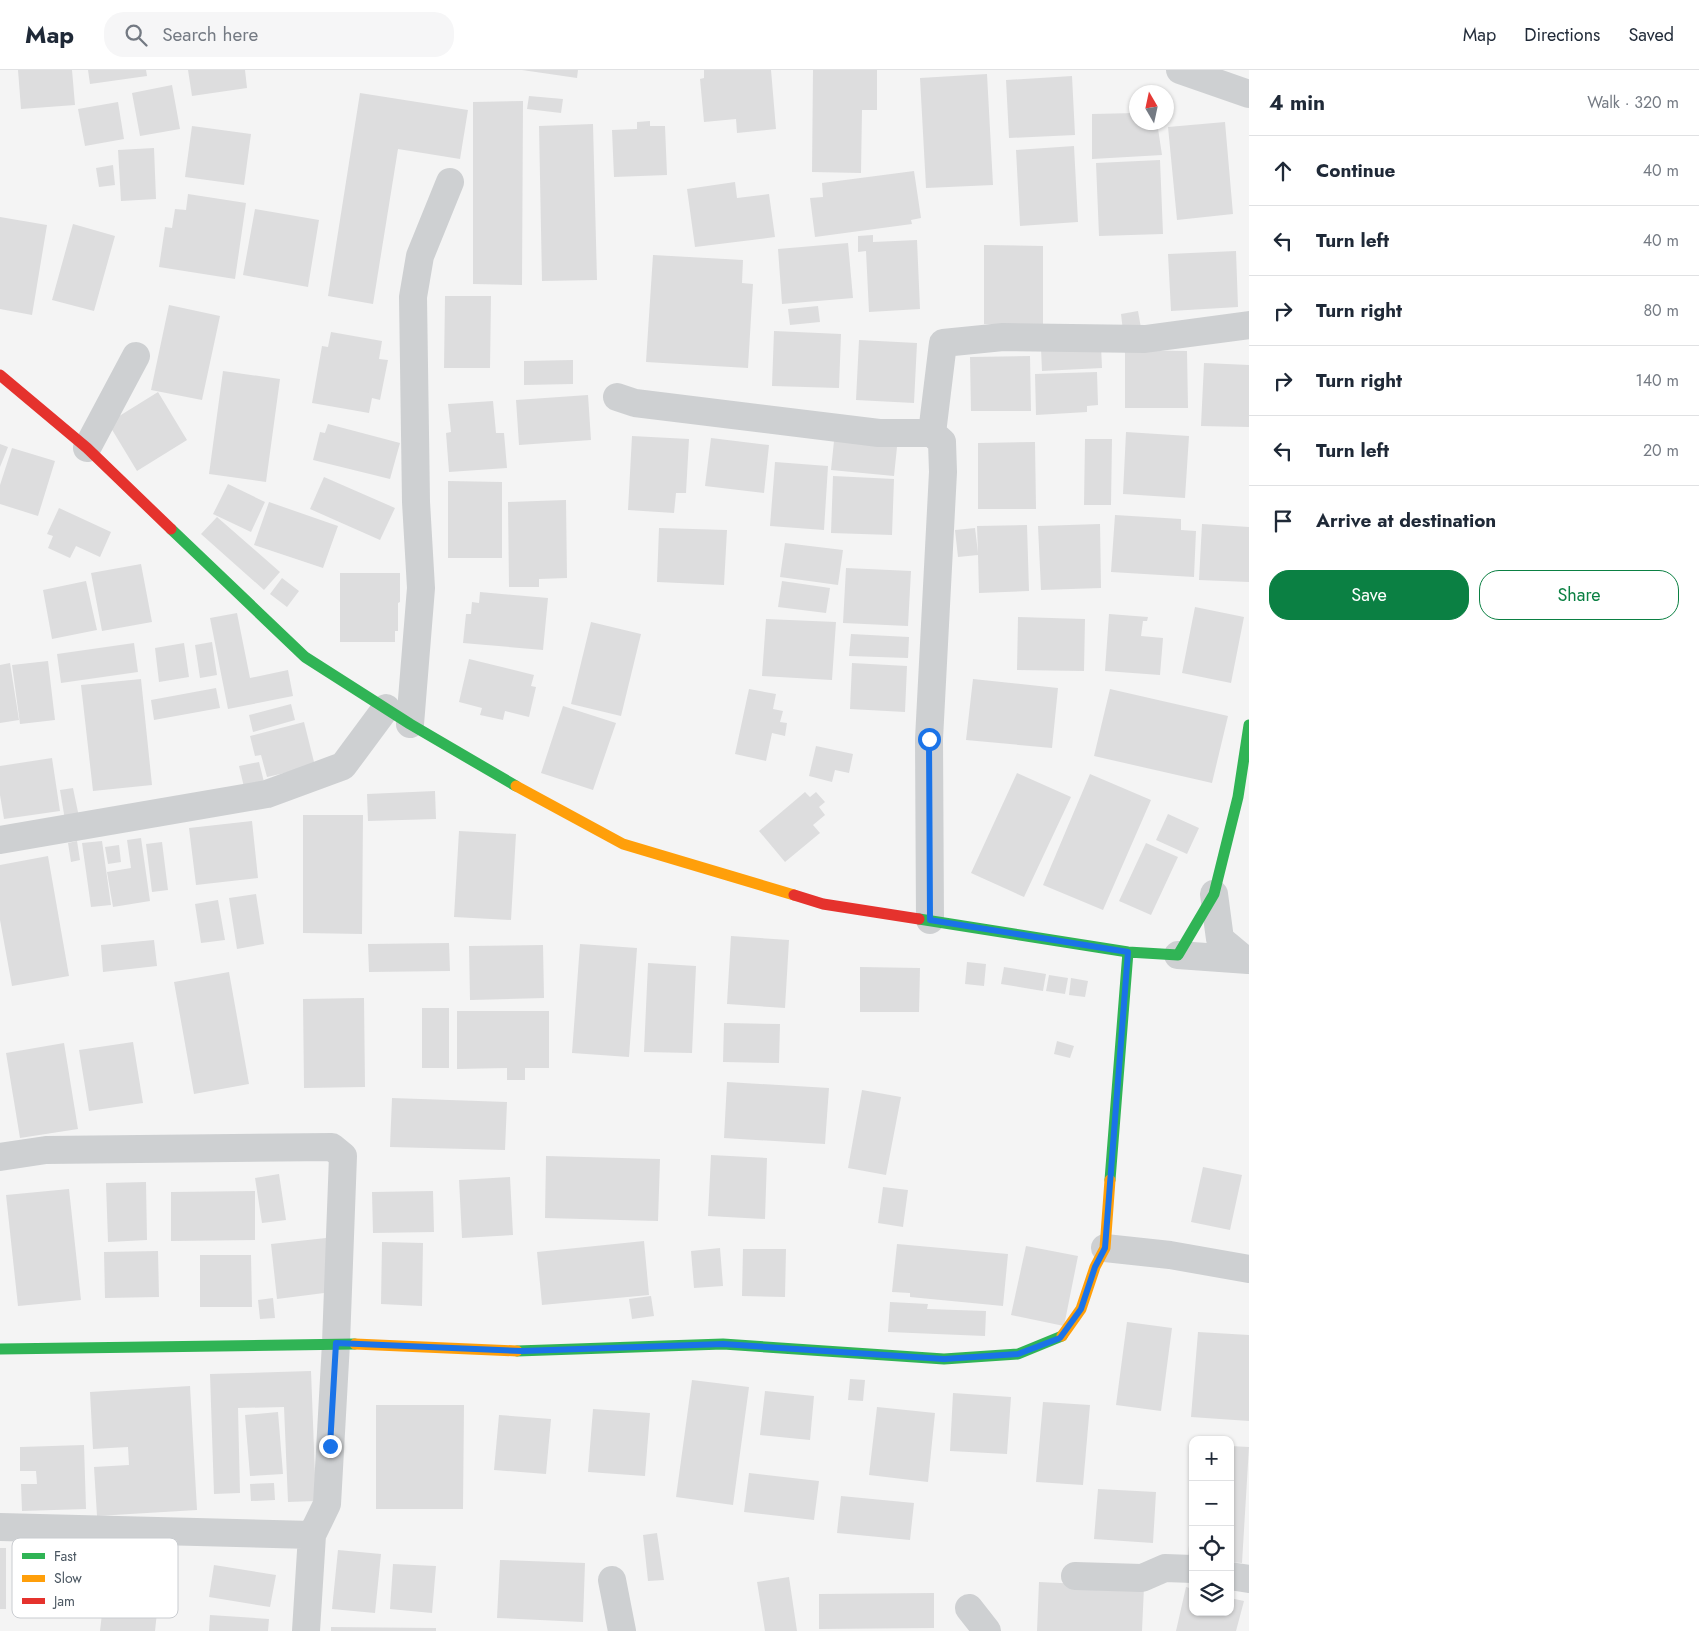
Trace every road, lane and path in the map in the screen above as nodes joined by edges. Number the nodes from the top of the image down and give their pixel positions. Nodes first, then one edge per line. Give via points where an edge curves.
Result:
1 (1180, 70) edge
2 (1249, 94) edge
3 (450, 182) dead end
4 (1249, 325) edge
5 (136, 356) dead end
6 (0, 375) edge
7 (617, 397) dead end
8 (932, 433) junction
9 (87, 448) junction
10 (386, 708) junction
11 (410, 724) junction
12 (1249, 726) edge
13 (0, 840) edge
14 (1214, 894) junction
15 (930, 920) junction
16 (1128, 952) junction
17 (1178, 955) junction
18 (1246, 960) edge
19 (0, 1157) edge
20 (1105, 1248) junction
21 (1249, 1269) edge
22 (336, 1343) junction
23 (0, 1349) edge
24 (0, 1526) edge
25 (312, 1535) junction
26 (1189, 1569) edge
27 (1075, 1576) dead end
28 (1234, 1577) edge
29 (1249, 1579) edge
30 (612, 1580) dead end
31 (969, 1608) dead end
32 (306, 1631) edge
33 (622, 1631) edge
34 (987, 1631) edge

1 - 2 street
3 - 11 street via 420,256 413,297 416,502 421,588
4 - 8 street via 1146,339 1003,337 943,343
5 - 9 street
6 - 9 street
7 - 8 street via 635,403 879,433
8 - 15 street via 942,442 943,472 929,739
9 - 10 street via 305,657
10 - 11 street
10 - 13 street via 344,766 267,794
11 - 15 street via 518,788 623,844 823,904
12 - 14 street via 1238,797
14 - 17 street
14 - 18 street via 1220,939
15 - 16 street
16 - 17 street
16 - 20 street
17 - 18 street
19 - 22 street via 46,1150 332,1147 342,1156 343,1173
20 - 21 street
20 - 22 street via 1081,1309 1060,1338 1018,1354 944,1359 723,1344 522,1351
22 - 23 street
22 - 25 street via 327,1504
24 - 25 street
25 - 32 street
26 - 27 street via 1164,1568 1142,1578
28 - 29 street
30 - 33 street
31 - 34 street

